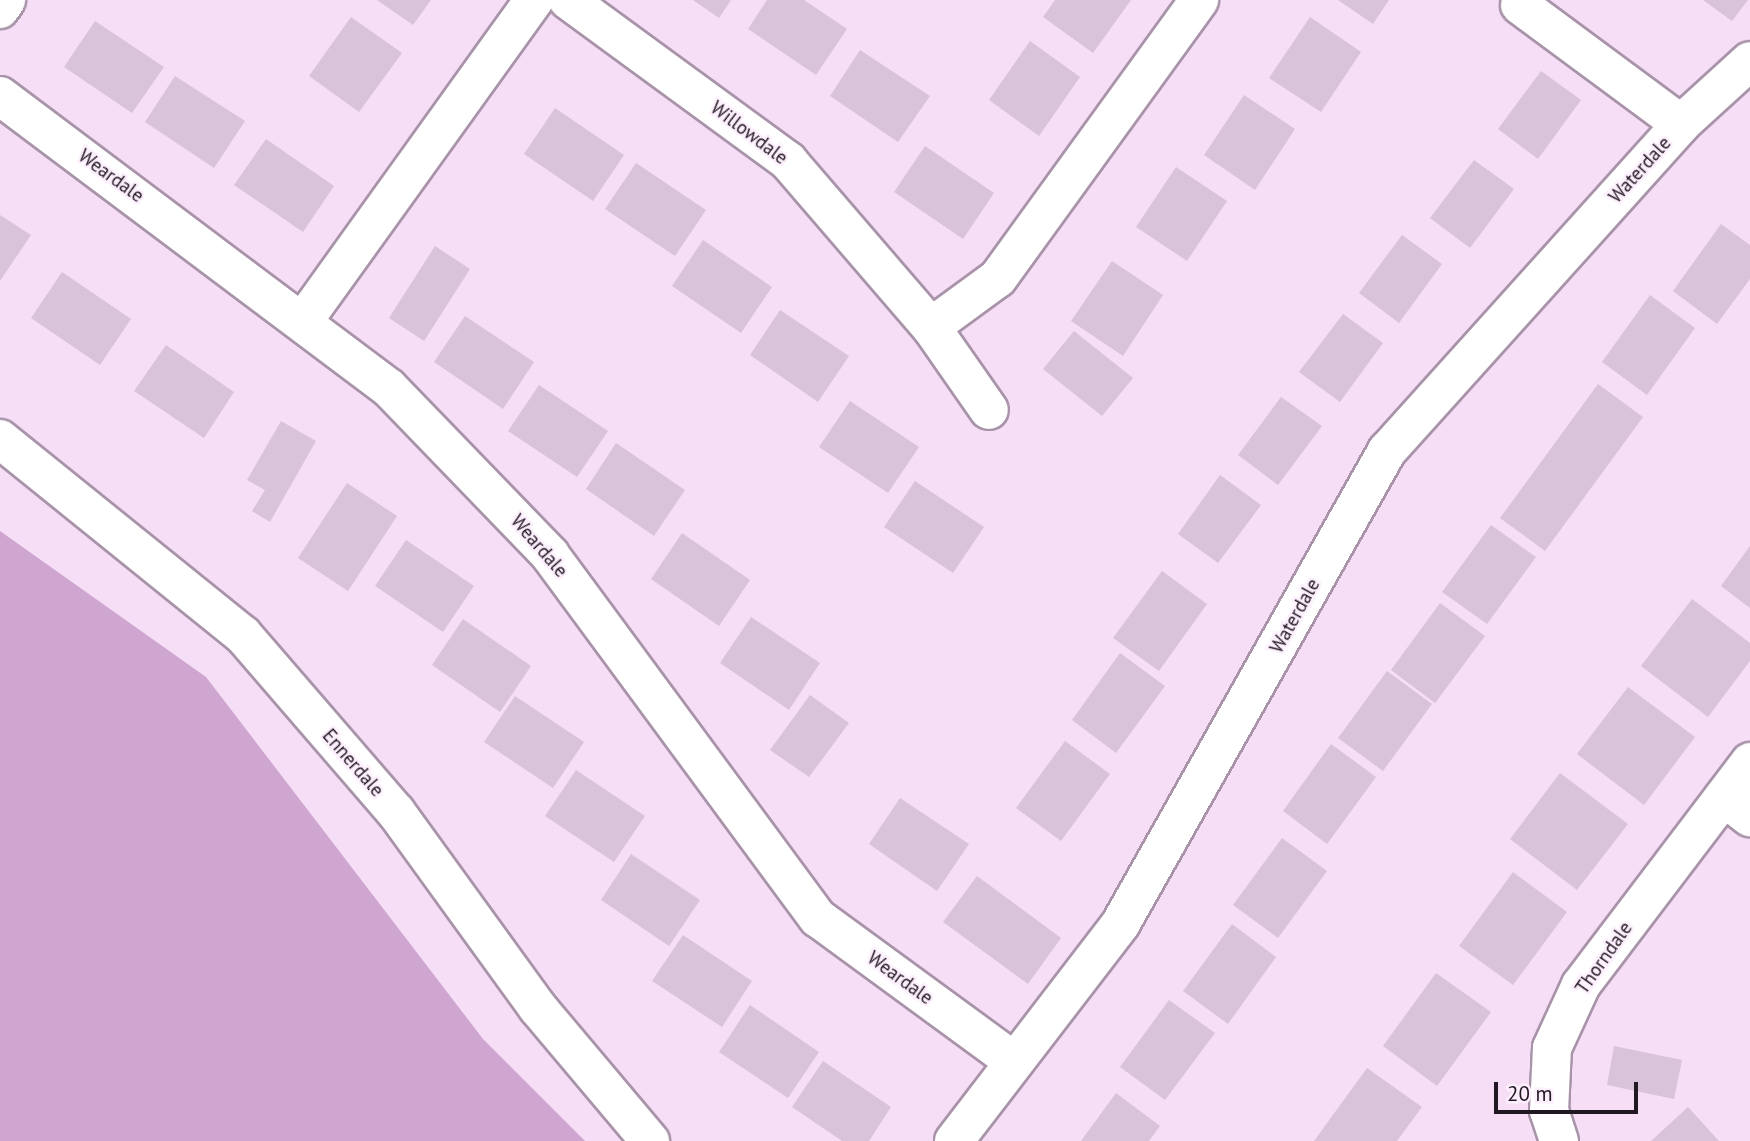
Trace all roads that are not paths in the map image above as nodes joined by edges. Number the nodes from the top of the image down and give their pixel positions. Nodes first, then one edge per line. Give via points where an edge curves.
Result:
1 (6, 0) edge
2 (534, 0) edge
3 (568, 0) edge
4 (1199, 0) edge
5 (1520, 5) dead end
6 (0, 9) edge
7 (1750, 61) edge
8 (0, 96) edge
9 (1681, 124) junction
10 (304, 320) junction
11 (931, 327) junction
12 (989, 410) dead end
13 (0, 439) edge
14 (1750, 762) edge
15 (1737, 807) edge
16 (1010, 1059) junction
17 (649, 1141) edge
18 (954, 1141) edge
19 (1559, 1141) edge

1 - 6 street
2 - 10 street
3 - 11 street, Willowdale via 788,161
4 - 11 street via 998,278
5 - 9 street, Waterdale
7 - 9 street, Waterdale
8 - 10 street, Weardale
9 - 16 street, Waterdale via 1387,452 1121,923
10 - 16 street, Weardale via 389,388 550,555 817,918
11 - 12 street, Willowdale
13 - 17 street, Ennerdale via 243,635 396,812 538,1008
14 - 15 street, Thorndale
15 - 19 street, Thorndale via 1575,998 1552,1048 1549,1111
16 - 18 street, Waterdale

